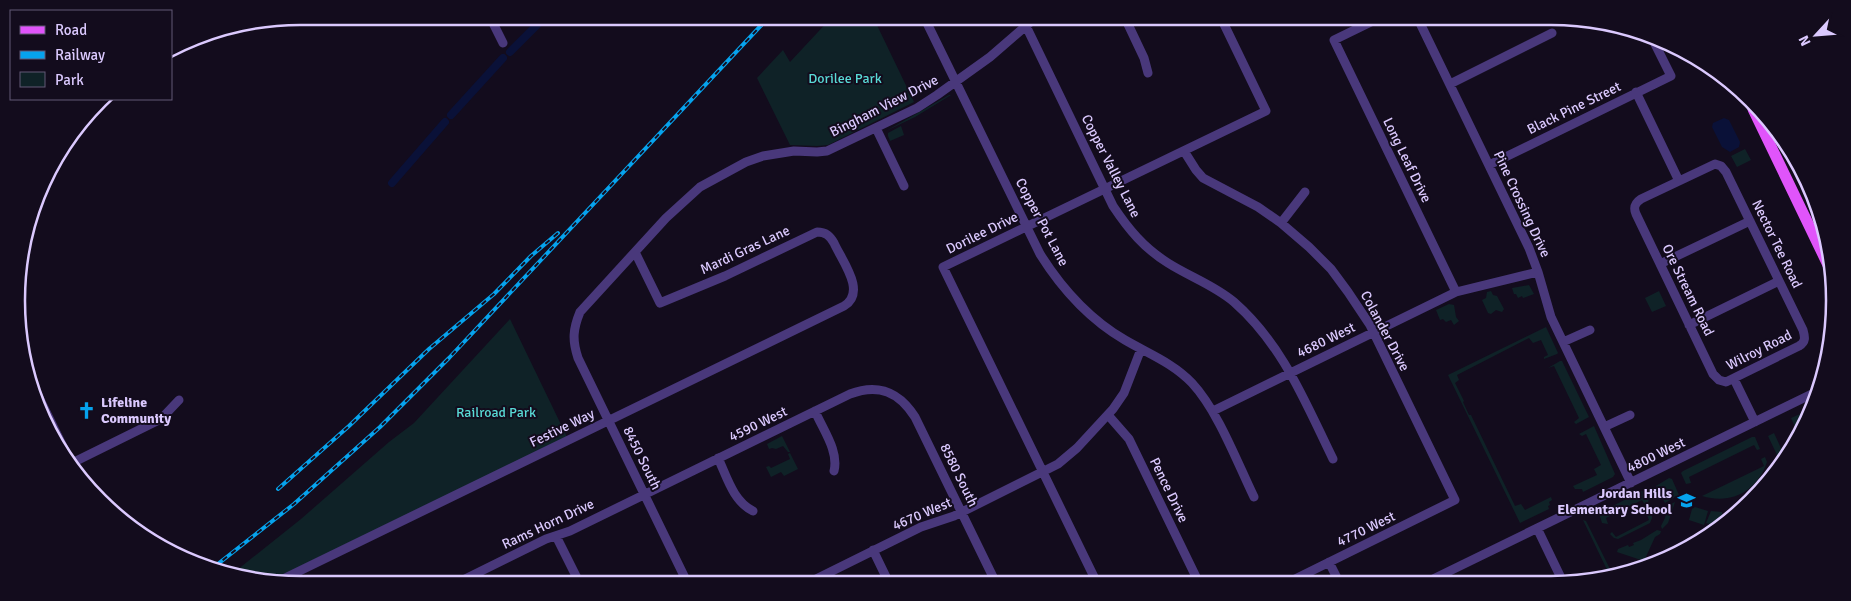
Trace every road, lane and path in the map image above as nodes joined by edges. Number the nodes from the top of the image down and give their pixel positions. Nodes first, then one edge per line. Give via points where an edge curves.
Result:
1 (494, 25) edge
2 (928, 25) edge
3 (1128, 25) edge
4 (1224, 25) edge
5 (1365, 25) edge
6 (1421, 25) edge
7 (1026, 26) joint
8 (1552, 34) dead end
9 (503, 43) dead end
10 (1656, 46) edge
11 (1148, 73) dead end
12 (956, 83) junction
13 (1450, 84) junction
14 (1636, 92) junction
15 (1758, 119) edge
16 (876, 128) junction
17 (1184, 151) junction
18 (1489, 165) junction
19 (1679, 181) junction
20 (904, 186) dead end
21 (1105, 189) junction
22 (1305, 192) dead end
23 (1750, 221) junction
24 (1281, 223) junction
25 (1026, 227) junction
26 (635, 252) junction
27 (1822, 252) edge
28 (1660, 264) junction
29 (1538, 272) junction
30 (1779, 281) junction
31 (1456, 292) junction
32 (852, 300) joint
33 (1689, 325) junction
34 (1590, 330) dead end
35 (1373, 332) junction
36 (1804, 340) joint
37 (1563, 342) junction
38 (574, 347) joint
39 (1141, 349) junction
40 (1290, 372) junction
41 (1734, 379) junction
42 (1724, 382) joint
43 (886, 391) joint
44 (1809, 396) edge
45 (179, 400) dead end
46 (814, 411) junction
47 (1213, 411) junction
48 (1108, 415) junction
49 (1630, 415) dead end
50 (609, 421) junction
51 (1755, 422) junction
52 (1604, 427) junction
53 (718, 458) junction
54 (1333, 459) dead end
55 (76, 461) edge
56 (834, 471) dead end
57 (1043, 472) junction
58 (1631, 483) junction
59 (644, 494) junction
60 (1254, 497) dead end
61 (1455, 500) joint
62 (753, 511) dead end
63 (961, 512) junction
64 (1537, 528) junction
65 (556, 536) junction
66 (873, 550) junction
67 (1329, 562) junction
68 (290, 575) edge
69 (1560, 575) edge
70 (471, 576) edge
71 (576, 576) edge
72 (684, 576) edge
73 (820, 576) edge
74 (886, 576) edge
75 (993, 576) edge
76 (1094, 576) edge
77 (1196, 576) edge
78 (1301, 576) edge
79 (1336, 576) edge
80 (1440, 576) edge

1 - 9 street
2 - 12 street, Copper Pot Lane
3 - 11 street
4 - 17 street, Dorilee Drive via 1266,111
5 - 31 street, Long Leaf Drive via 1334,40
6 - 13 street, Pine Crossing Drive
7 - 12 street, Bingham View Drive
7 - 21 street, Copper Valley Lane
8 - 13 street
10 - 14 street, Black Pine Street via 1671,76
12 - 16 street, Bingham View Drive
12 - 25 street, Copper Pot Lane
13 - 18 street, Pine Crossing Drive
14 - 18 street, Black Pine Street
14 - 19 street
15 - 27 main road
16 - 20 street
16 - 26 street, Bingham View Drive via 827,151 778,153 720,174 684,201
17 - 21 street, Dorilee Drive
17 - 24 street, Colander Drive via 1203,178
18 - 29 street, Pine Crossing Drive
19 - 23 street, Nector Tee Road via 1718,164 1725,169
19 - 28 street, Ore Stream Road via 1635,205 1636,214
21 - 25 street, Dorilee Drive
21 - 40 street, Copper Valley Lane via 1129,230 1148,249 1232,301 1271,341
22 - 24 street
23 - 28 street
23 - 30 street, Nector Tee Road
24 - 35 street, Colander Drive via 1331,269
25 - 39 street, Copper Pot Lane via 1048,267 1072,299 1100,323
25 - 57 street, Dorilee Drive via 944,267
26 - 32 street, Mardi Gras Lane via 660,303 823,232 831,238 853,283
26 - 38 street, Bingham View Drive via 580,312 574,325
28 - 33 street, Ore Stream Road
29 - 31 street, 4680 West
29 - 37 street, Pine Crossing Drive via 1548,310
30 - 33 street
30 - 36 street, Nector Tee Road
31 - 35 street, 4680 West
32 - 50 street, Festive Way
33 - 42 street, Ore Stream Road via 1713,374
34 - 37 street
35 - 40 street, 4680 West
35 - 61 street, Colander Drive
36 - 41 street, Wilroy Road via 1799,346
37 - 52 street, Pine Crossing Drive
38 - 50 street, 8450 South
39 - 47 street, Copper Pot Lane via 1183,374
39 - 48 street, 4670 West via 1124,393
40 - 47 street, 4680 West
40 - 54 street, Copper Valley Lane
41 - 42 street, Wilroy Road
41 - 51 street
43 - 46 street, 4590 West via 860,390
43 - 63 street, 8580 South via 901,400 915,417
44 - 51 street, 4800 West
45 - 55 street via 161,419
46 - 53 street, 4590 West
46 - 56 street via 835,454
47 - 60 street, Copper Pot Lane
48 - 57 street, 4670 West via 1071,454
48 - 77 street, Pence Drive via 1131,444
49 - 52 street
50 - 59 street, 8450 South
50 - 68 street, Festive Way
51 - 58 street, 4800 West
52 - 58 street, Pine Crossing Drive
53 - 59 street, 4590 West
53 - 62 street via 738,500
57 - 63 street, 4670 West
57 - 76 street, Dorilee Drive
58 - 64 street, 4800 West
59 - 65 street, Rams Horn Drive
59 - 72 street, 8450 South
61 - 67 street, 4770 West
63 - 66 street, 4670 West
63 - 75 street, 8580 South
64 - 69 street
64 - 80 street, 4800 West
65 - 70 street, Rams Horn Drive
65 - 71 street
66 - 73 street, 4670 West
66 - 74 street
67 - 78 street, 4770 West
67 - 79 street

